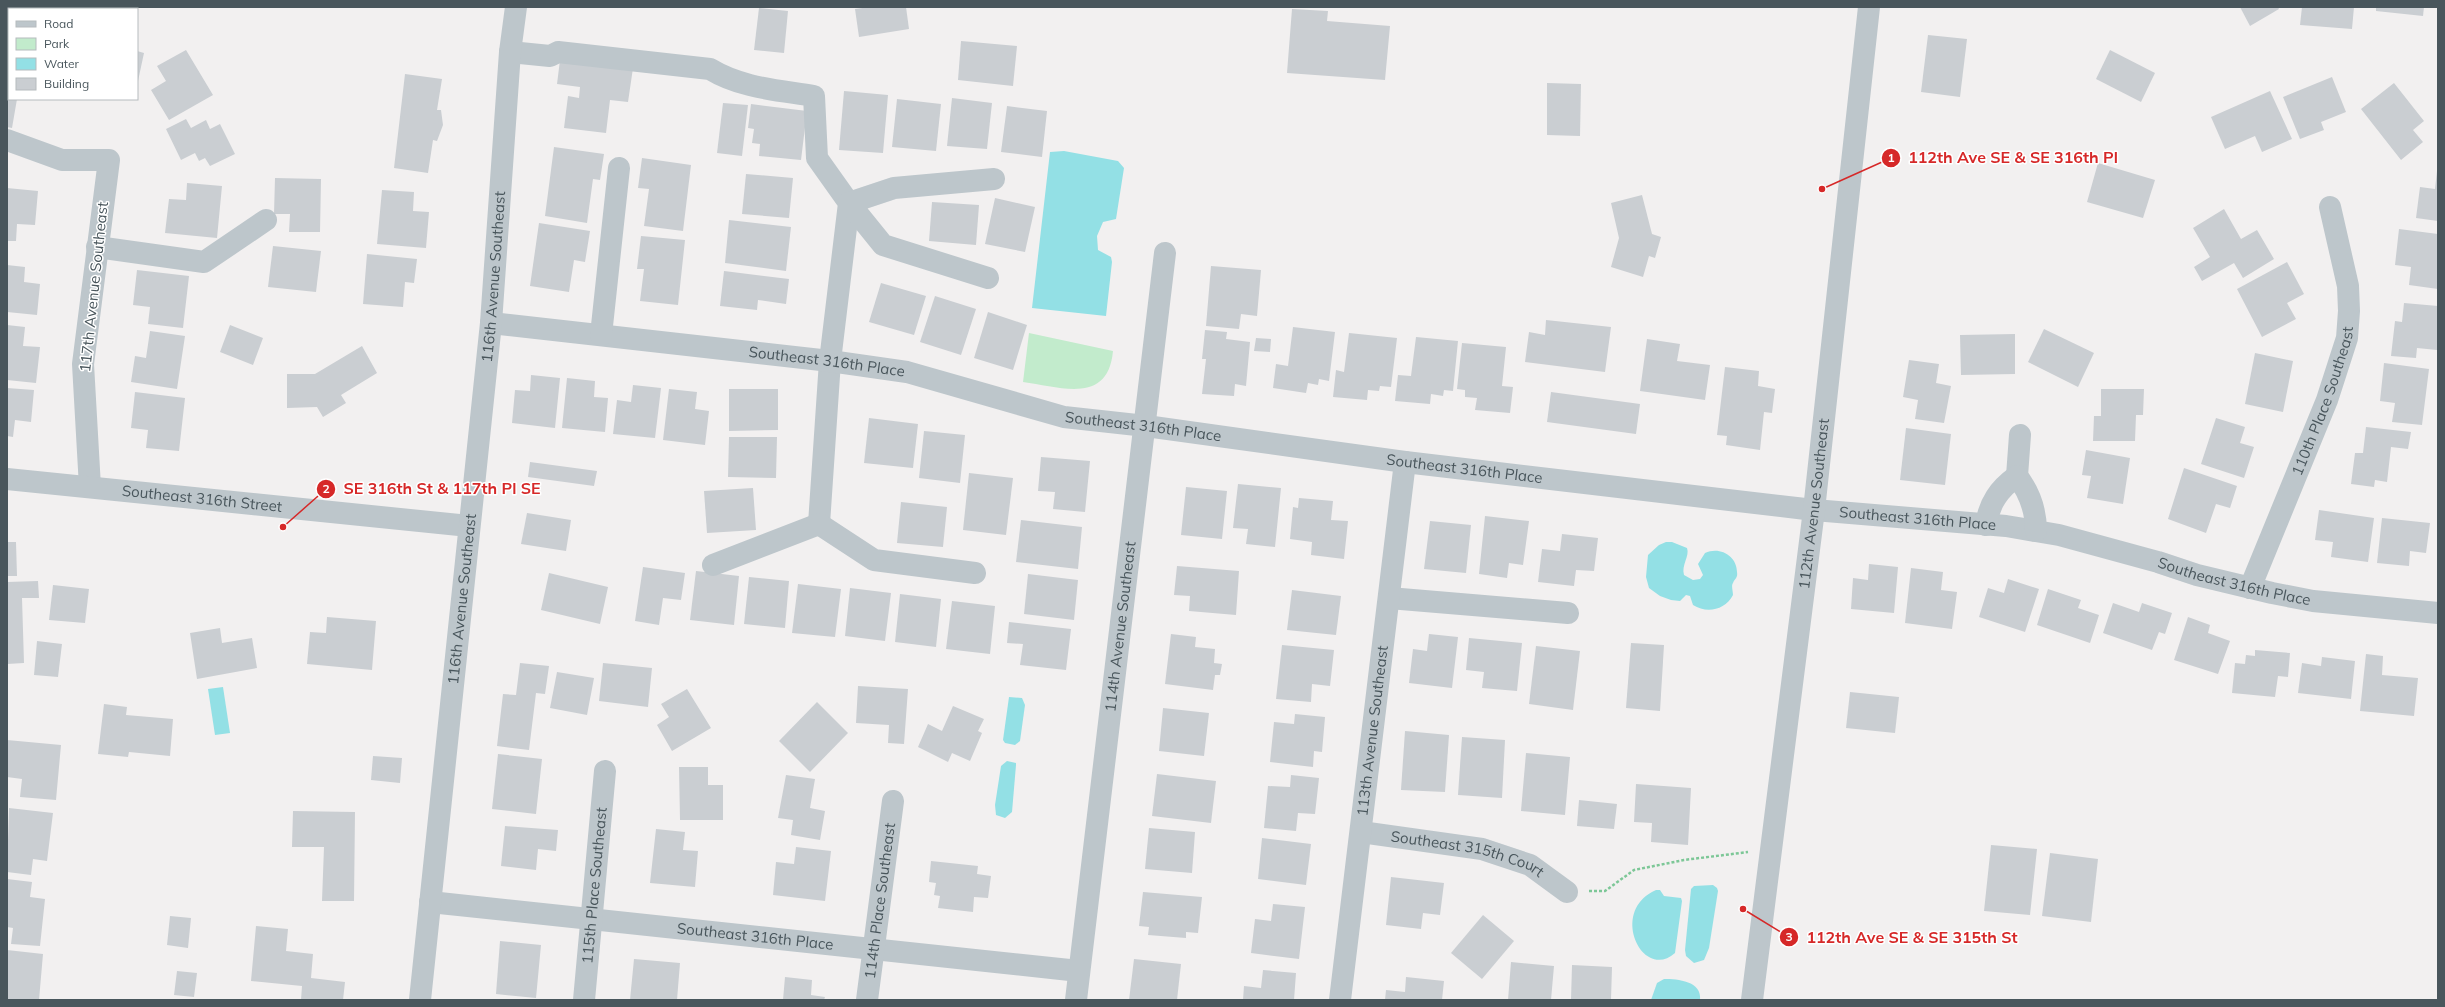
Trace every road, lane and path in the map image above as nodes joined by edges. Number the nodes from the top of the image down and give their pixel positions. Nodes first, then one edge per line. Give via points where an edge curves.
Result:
1 (516, 7) edge
2 (1870, 7) edge
3 (510, 52) junction
4 (7, 140) edge
5 (619, 168) dead end
6 (994, 179) dead end
7 (849, 203) junction
8 (2330, 207) dead end
9 (266, 220) dead end
10 (97, 247) junction
11 (1165, 253) dead end
12 (988, 278) dead end
13 (491, 323) junction
14 (601, 335) junction
15 (830, 361) junction
16 (1146, 426) junction
17 (2020, 434) dead end
18 (1405, 462) junction
19 (2017, 476) junction
20 (7, 479) edge
21 (90, 487) junction
22 (1814, 510) junction
23 (819, 524) junction
24 (1986, 525) junction
25 (469, 526) junction
26 (2036, 531) junction
27 (714, 565) dead end
28 (975, 573) dead end
29 (2250, 588) junction
30 (1389, 598) junction
31 (1568, 613) dead end
32 (2438, 613) edge
33 (604, 771) dead end
34 (894, 801) dead end
35 (1361, 832) junction
36 (1771, 849) junction
37 (1567, 892) joint
38 (430, 902) junction
39 (590, 919) junction
40 (873, 949) junction
41 (1079, 971) junction
42 (420, 1000) edge
43 (584, 1000) edge
44 (867, 1000) edge
45 (1076, 1000) edge
46 (1340, 1000) edge
47 (1752, 1000) edge

1 - 3 street, 116th Avenue Southeast
2 - 22 street, 112th Avenue Southeast
3 - 7 street via 550,56 558,52 710,69 723,77 744,84 814,96 817,158
3 - 13 street, 116th Avenue Southeast
4 - 10 street, 117th Avenue Southeast via 62,160 109,160
5 - 14 street
6 - 7 street via 894,188
7 - 12 street via 883,245
7 - 15 street
8 - 29 street, 110th Place Southeast via 2348,286 2350,310 2347,338 2327,400
9 - 10 street via 204,262
10 - 21 street, 117th Avenue Southeast via 83,364
11 - 16 street, 114th Avenue Southeast
13 - 14 street, Southeast 316th Place
13 - 25 street, 116th Avenue Southeast
14 - 15 street, Southeast 316th Place
15 - 16 street, Southeast 316th Place via 907,372 1064,417
15 - 23 street
16 - 18 street, Southeast 316th Place
16 - 41 street, 114th Avenue Southeast
17 - 19 street
18 - 22 street, Southeast 316th Place
18 - 30 street, 113th Avenue Southeast
19 - 24 street via 1997,493
19 - 26 street via 2032,502
20 - 21 street, Southeast 316th Street
21 - 25 street, Southeast 316th Street
22 - 24 street, Southeast 316th Place
22 - 36 street, 112th Avenue Southeast
23 - 27 street
23 - 28 street via 874,560
24 - 26 street, Southeast 316th Place
25 - 38 street, 116th Avenue Southeast
26 - 29 street, Southeast 316th Place
29 - 32 street, Southeast 316th Place via 2313,601
30 - 31 street
30 - 35 street, 113th Avenue Southeast
33 - 39 street, 115th Place Southeast
34 - 40 street, 114th Place Southeast
35 - 37 street, Southeast 315th Court via 1482,849 1530,865
35 - 46 street, 113th Avenue Southeast
36 - 37 path via 1684,860 1634,870 1605,890
36 - 47 street, 112th Avenue Southeast
38 - 39 street, Southeast 316th Place
38 - 42 street, 116th Avenue Southeast
39 - 40 street, Southeast 316th Place
39 - 43 street, 115th Place Southeast
40 - 41 street, Southeast 316th Place
40 - 44 street, 114th Place Southeast
41 - 45 street, 114th Avenue Southeast

